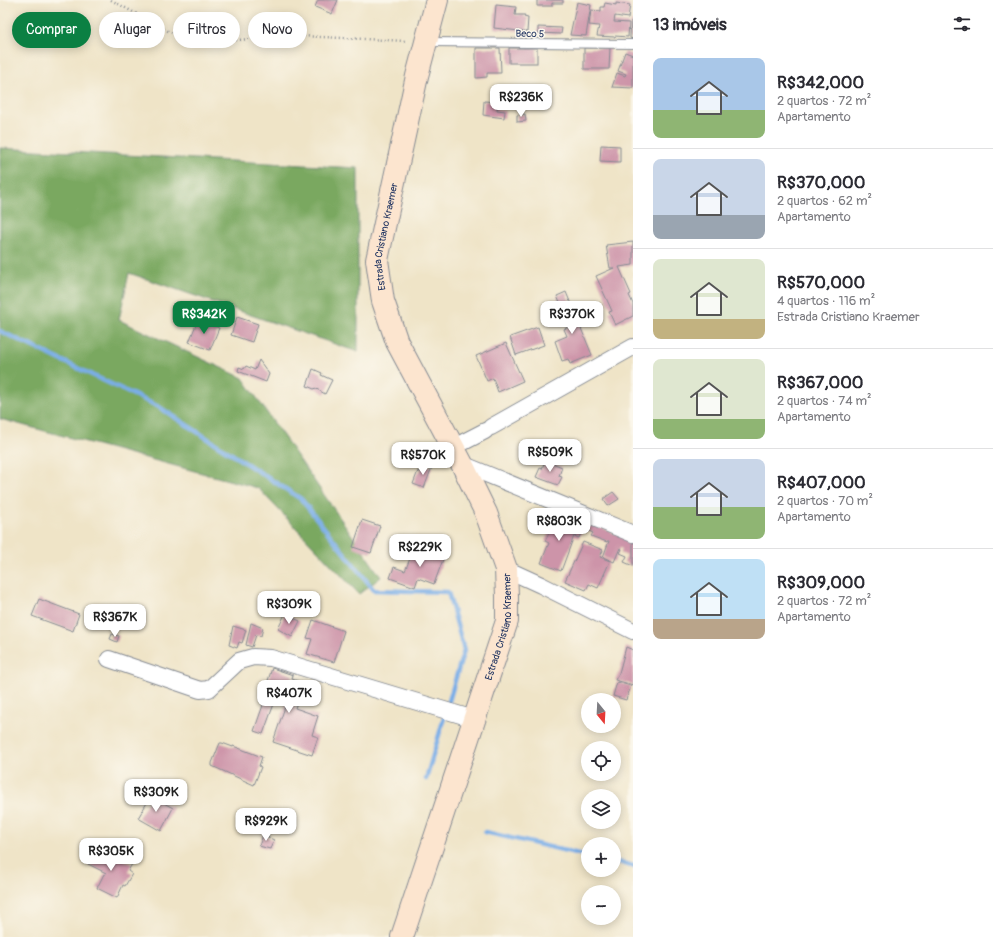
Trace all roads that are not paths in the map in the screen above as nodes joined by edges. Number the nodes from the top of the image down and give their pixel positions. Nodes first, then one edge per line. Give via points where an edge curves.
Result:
1 (437, 0) edge
2 (426, 42) junction
3 (633, 44) edge
4 (633, 347) edge
5 (458, 456) junction
6 (633, 534) edge
7 (506, 569) junction
8 (633, 631) edge
9 (109, 659) dead end
10 (474, 718) junction
11 (402, 937) edge

1 - 2 main road, Estrada Cristiano Kraemer
2 - 3 lane, Beco 5
2 - 5 main road, Estrada Cristiano Kraemer via 376,260 383,301 397,342
4 - 5 street via 488,429
5 - 6 street
5 - 7 main road, Estrada Cristiano Kraemer via 486,513
7 - 8 street
7 - 10 main road, Estrada Cristiano Kraemer via 507,621
9 - 10 street via 200,690 209,689 239,661 252,656 271,658
10 - 11 main road, Estrada Cristiano Kraemer

